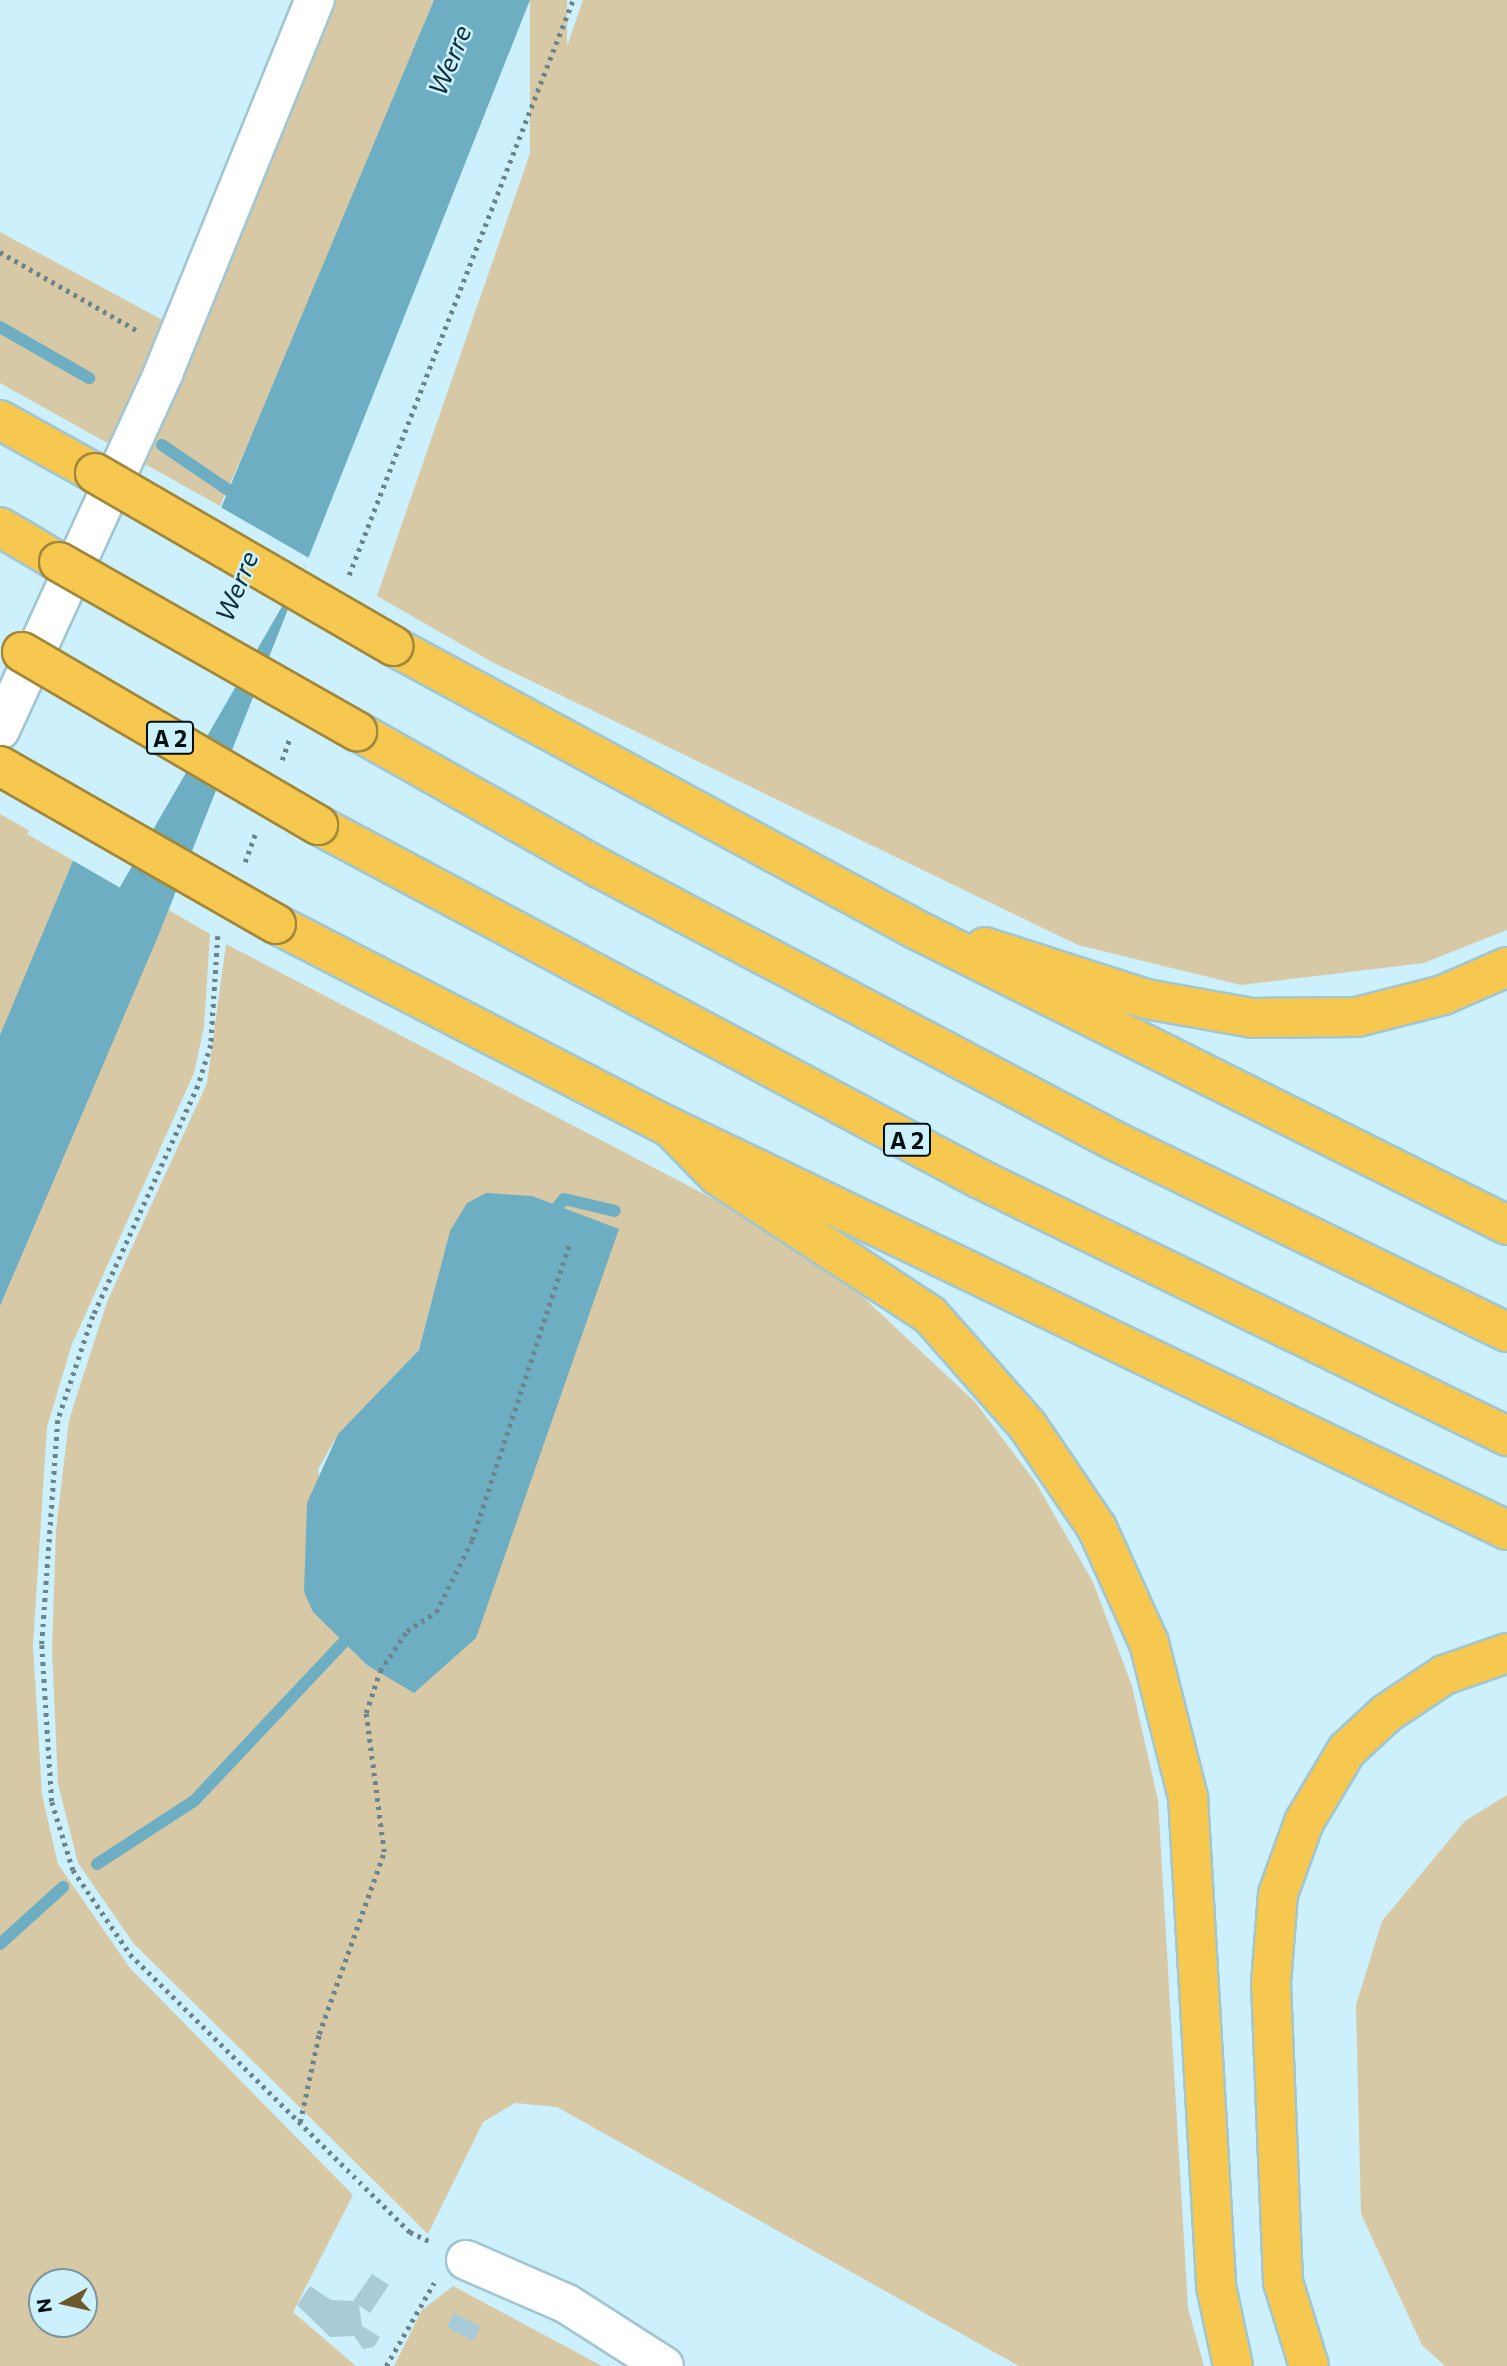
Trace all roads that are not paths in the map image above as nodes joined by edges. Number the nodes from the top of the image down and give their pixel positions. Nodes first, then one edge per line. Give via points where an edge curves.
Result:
1 (315, 0) edge
2 (0, 420) edge
3 (0, 527) edge
4 (11, 645) edge
5 (0, 730) edge
6 (0, 766) edge
7 (915, 929) junction
8 (1507, 967) edge
9 (670, 1127) junction
10 (1507, 1225) edge
11 (1507, 1332) edge
12 (1507, 1436) edge
13 (1507, 1530) edge
14 (1507, 1653) edge
15 (466, 2260) road end
16 (664, 2366) edge
17 (1233, 2366) edge
18 (1309, 2366) edge

1 - 5 street via 172,350
2 - 7 highway, bridge via 393,646
3 - 11 highway, bridge via 601,869 1113,1140
4 - 12 highway, A 2, bridge via 318,825 978,1178
6 - 9 highway, bridge via 276,924
7 - 8 highway via 1043,962 1146,999 1253,1018 1357,1017 1443,995
7 - 10 highway
9 - 13 highway
9 - 17 highway via 717,1175 930,1315 1027,1425 1103,1539 1149,1643 1188,1797 1216,2286
14 - 18 highway via 1444,1675 1387,1713 1348,1750 1304,1822 1278,1894 1271,1983 1283,2283
15 - 16 street via 567,2304

